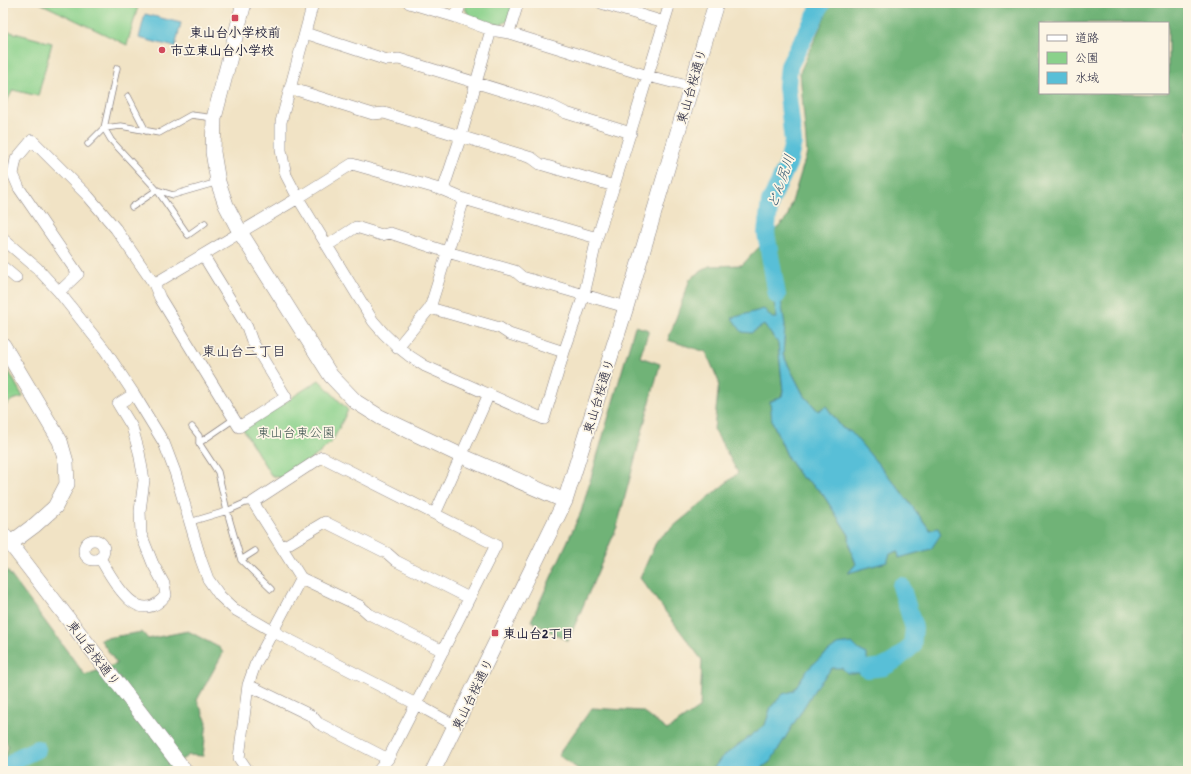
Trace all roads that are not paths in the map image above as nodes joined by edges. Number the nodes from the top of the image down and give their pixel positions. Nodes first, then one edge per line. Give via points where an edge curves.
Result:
1 (244, 3) edge
2 (313, 3) edge
3 (409, 3) edge
4 (461, 3) edge
5 (518, 3) edge
6 (601, 3) edge
7 (670, 3) edge
8 (716, 3) edge
9 (456, 17) junction
10 (664, 22) junction
11 (491, 30) junction
12 (305, 33) junction
13 (509, 33) junction
14 (117, 68) dead end
15 (648, 76) junction
16 (476, 83) junction
17 (691, 87) junction
18 (290, 88) junction
19 (128, 96) dead end
20 (214, 118) junction
21 (104, 128) junction
22 (146, 131) junction
23 (630, 133) junction
24 (460, 136) junction
25 (88, 144) dead end
26 (218, 182) junction
27 (614, 186) junction
28 (158, 190) junction
29 (443, 190) junction
30 (298, 198) junction
31 (464, 199) junction
32 (132, 207) dead end
33 (204, 223) dead end
34 (240, 232) junction
35 (597, 238) junction
36 (3, 240) edge
37 (328, 245) junction
38 (447, 252) junction
39 (203, 255) junction
40 (3, 267) edge
41 (16, 278) dead end
42 (154, 284) junction
43 (59, 292) junction
44 (584, 295) junction
45 (626, 307) junction
46 (430, 308) junction
47 (3, 345) edge
48 (397, 348) junction
49 (564, 352) junction
50 (134, 394) junction
51 (489, 394) junction
52 (234, 419) junction
53 (192, 427) dead end
54 (199, 443) junction
55 (462, 456) junction
56 (565, 501) junction
57 (253, 502) junction
58 (227, 511) junction
59 (435, 514) junction
60 (190, 522) junction
61 (7, 538) edge
62 (283, 547) junction
63 (255, 550) dead end
64 (100, 558) dead end
65 (242, 560) junction
66 (302, 578) junction
67 (270, 589) dead end
68 (469, 598) junction
69 (272, 631) junction
70 (443, 651) junction
71 (248, 685) junction
72 (416, 704) junction
73 (456, 726) junction
74 (388, 759) junction
75 (185, 771) edge
76 (248, 771) edge
77 (378, 771) edge
78 (433, 771) edge

1 - 20 street
2 - 12 street
3 - 9 street
4 - 9 street
5 - 13 street
6 - 10 street
7 - 10 street
8 - 17 street, 東山台桜通り
9 - 11 street
10 - 15 street
11 - 13 street
11 - 16 street
12 - 16 street via 387,60 399,59
12 - 18 street
13 - 15 street
14 - 21 lane
15 - 17 street
15 - 23 street
16 - 23 street
16 - 24 street
17 - 45 street, 東山台桜通り
18 - 24 street via 373,114 384,113
18 - 30 street via 281,122 281,150 286,175
19 - 22 lane
20 - 22 lane via 191,115 159,133
20 - 26 street via 213,152
21 - 22 lane via 122,126
21 - 25 lane
21 - 28 lane via 111,140
23 - 27 street
24 - 27 street
24 - 29 street
26 - 28 lane via 173,195
26 - 34 street
27 - 35 street
28 - 32 lane
28 - 33 lane via 188,235
29 - 30 street via 352,164
29 - 31 street
30 - 34 street
30 - 37 street
31 - 35 street
31 - 38 street
34 - 39 street
34 - 55 street via 331,376 356,402 380,417
35 - 44 street
36 - 43 street via 37,268
37 - 38 street via 356,227 382,235 390,233
37 - 48 street via 373,321
38 - 44 street via 515,271 522,277
38 - 46 street
39 - 42 street
39 - 52 street via 286,397 239,427
40 - 41 street
42 - 43 street via 116,229 88,196 32,140 16,159 13,174 19,188 78,274
42 - 52 street
43 - 50 street via 105,350
44 - 45 street
44 - 49 street
45 - 56 street, 東山台桜通り
46 - 48 street
46 - 49 street via 500,328 508,334
47 - 61 street via 60,441 66,462 66,484 55,507 35,525
48 - 51 street via 425,366
49 - 51 street via 544,419
50 - 60 street via 164,443
50 - 64 street via 118,404 132,427 144,480 140,511 141,534 164,584 166,595 153,607 142,607 128,599
51 - 55 street
52 - 54 lane
53 - 54 lane via 199,436
54 - 58 lane via 218,472
55 - 56 street
55 - 59 street
56 - 73 street, 東山台桜通り
57 - 58 lane
57 - 59 street via 322,457
57 - 62 street
58 - 60 lane
58 - 65 lane
59 - 68 street via 496,545
60 - 69 street via 208,578 220,596 234,609
61 - 75 street, 東山台桜通り
62 - 66 street
62 - 68 street via 325,522
63 - 65 lane
65 - 67 lane
66 - 69 street
66 - 70 street
68 - 70 street
69 - 71 street
69 - 72 street
70 - 72 street
71 - 74 street via 312,716 318,723
71 - 76 street via 239,758
72 - 73 street
72 - 74 street
73 - 78 street, 東山台桜通り
74 - 77 street

